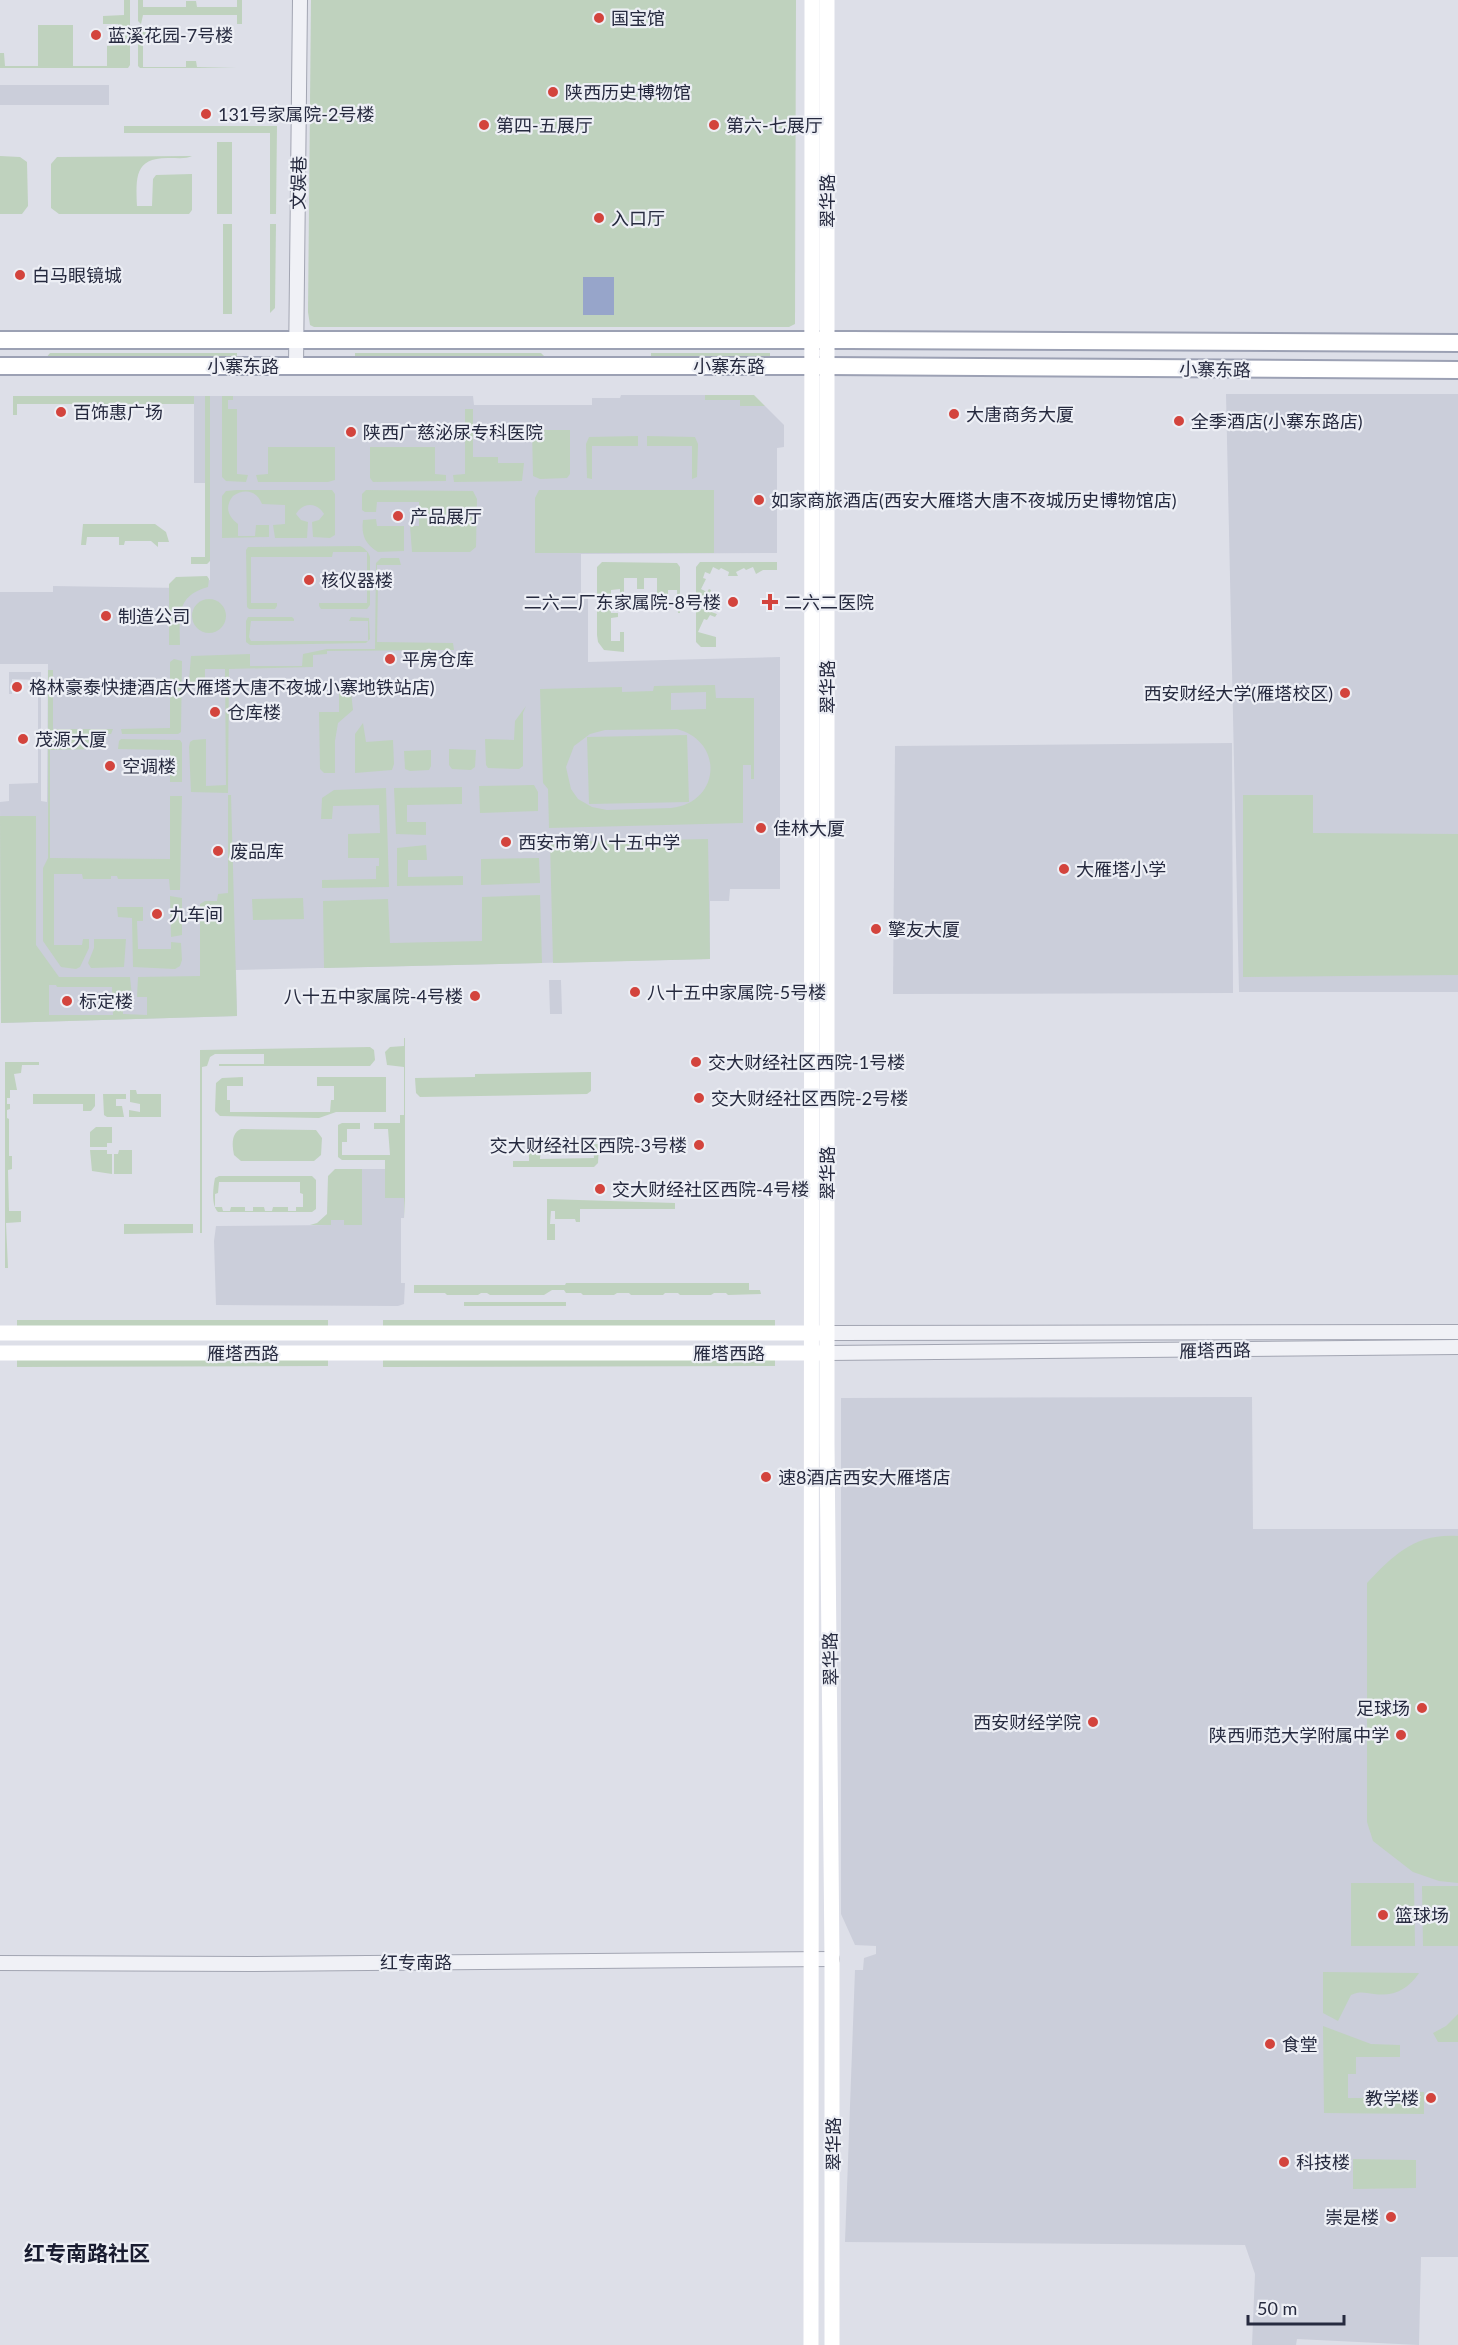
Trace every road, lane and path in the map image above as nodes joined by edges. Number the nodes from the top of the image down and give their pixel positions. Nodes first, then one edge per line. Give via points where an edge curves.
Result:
1 (300, 0) edge
2 (812, 0) edge
3 (827, 0) edge
4 (0, 340) edge
5 (296, 340) junction
6 (819, 340) junction
7 (1458, 343) edge
8 (0, 366) edge
9 (296, 366) junction
10 (819, 366) junction
11 (1458, 370) edge
12 (1458, 1332) edge
13 (0, 1334) edge
14 (819, 1334) junction
15 (1458, 1347) edge
16 (0, 1353) edge
17 (819, 1353) junction
18 (813, 1959) junction
19 (832, 1959) junction
20 (0, 1962) edge
21 (812, 2345) edge
22 (832, 2345) edge

1 - 5 street, 文娱巷
2 - 6 main road, 翠华路
3 - 6 main road, 翠华路
4 - 5 main road, 小寨东路
5 - 6 main road, 小寨东路
5 - 9 street, 文娱巷
6 - 7 main road, 小寨东路
6 - 10 main road, 翠华路
8 - 9 main road, 小寨东路
9 - 10 main road, 小寨东路
10 - 11 main road, 小寨东路
10 - 14 main road, 翠华路
12 - 14 street, 雁塔西路
13 - 14 main road, 雁塔西路
14 - 17 main road, 翠华路
15 - 17 street, 雁塔西路
16 - 17 main road, 雁塔西路
17 - 18 main road, 翠华路
17 - 19 main road, 翠华路
18 - 19 street, 红专南路
18 - 20 street, 红专南路
18 - 21 main road, 翠华路
19 - 22 main road, 翠华路

